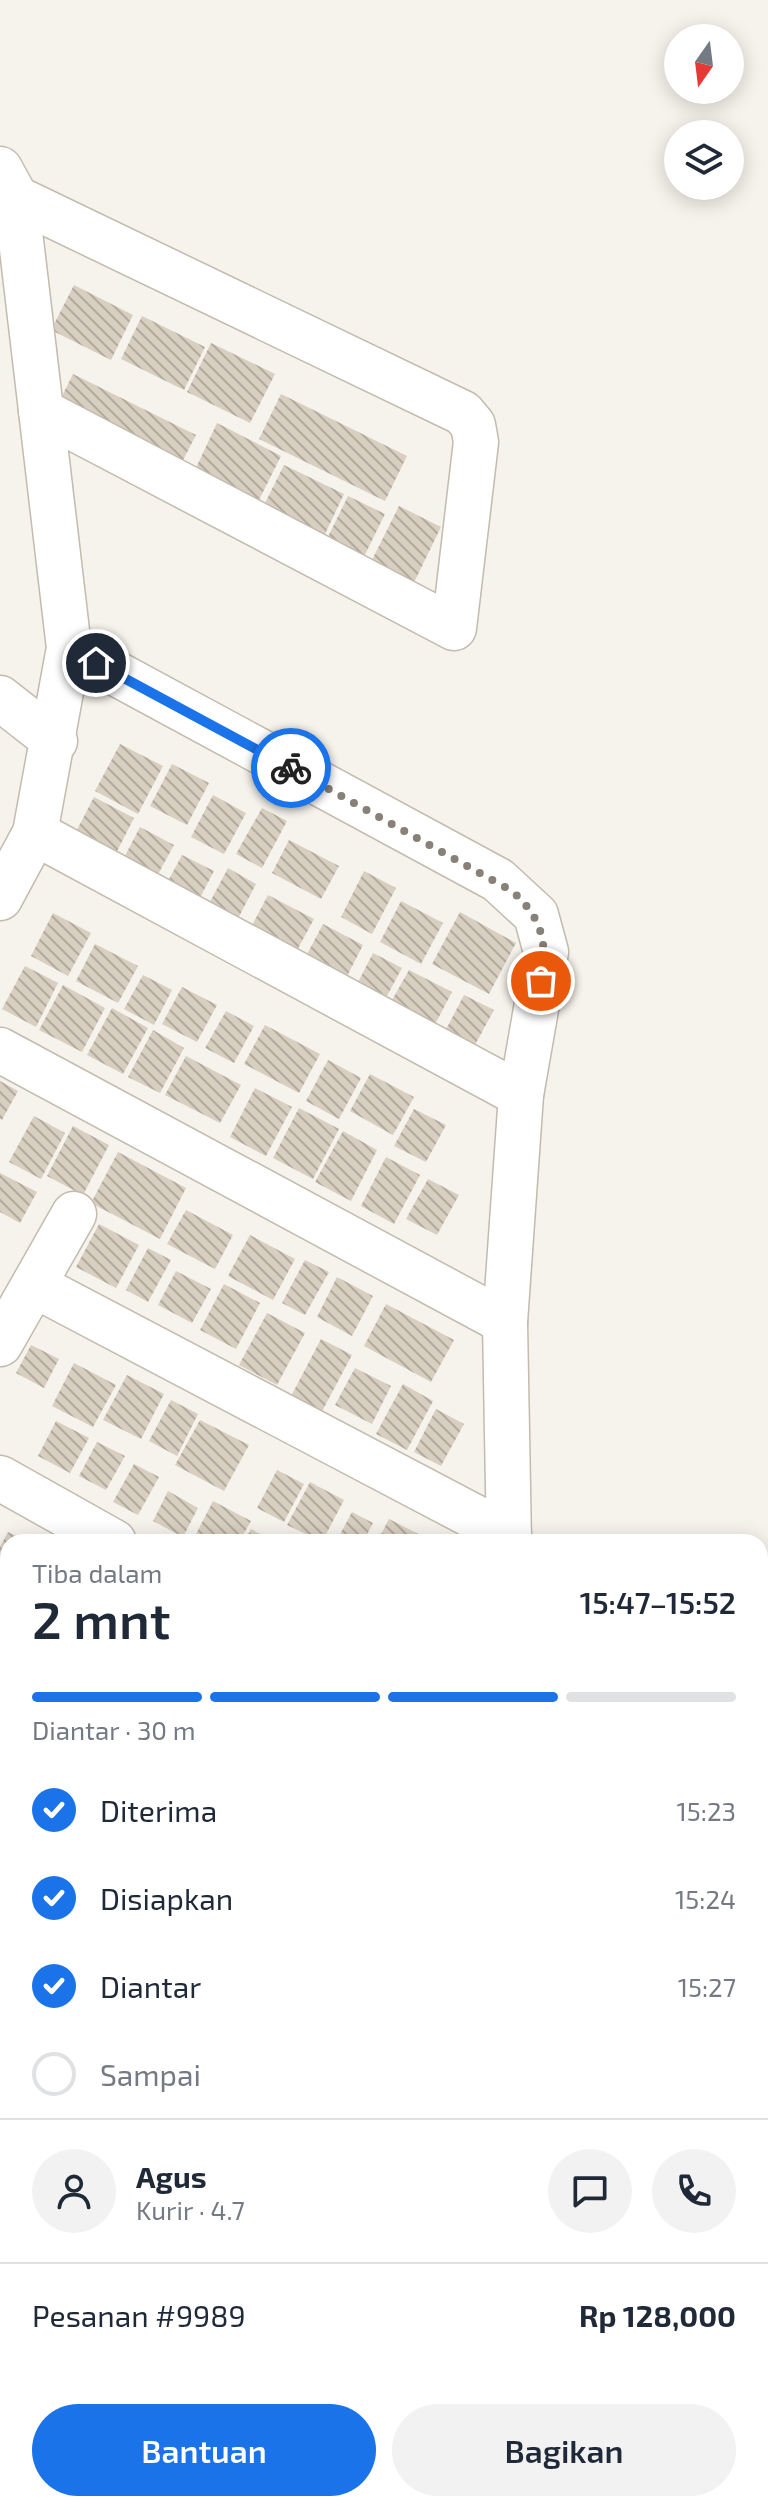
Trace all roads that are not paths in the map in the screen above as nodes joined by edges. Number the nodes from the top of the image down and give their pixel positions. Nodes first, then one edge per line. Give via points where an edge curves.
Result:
1 (8, 184) edge
2 (41, 411) junction
3 (69, 648) junction
4 (0, 698) edge
5 (55, 741) junction
6 (35, 833) junction
7 (0, 898) edge
8 (0, 1050) edge
9 (521, 1095) junction
10 (74, 1214) dead end
11 (34, 1285) junction
12 (505, 1322) junction
13 (0, 1344) edge
14 (0, 1478) edge
15 (94, 1534) edge
16 (501, 1534) edge
17 (509, 1534) edge

1 - 2 street
1 - 2 street via 463,413 473,425 476,442 454,628
2 - 3 street
3 - 5 street
3 - 9 street via 473,866 526,904 543,933 546,952
4 - 5 street
5 - 6 street
6 - 7 street
6 - 9 street
8 - 12 street
9 - 12 street
10 - 11 street
11 - 13 street
11 - 16 street
12 - 17 street
14 - 15 street

